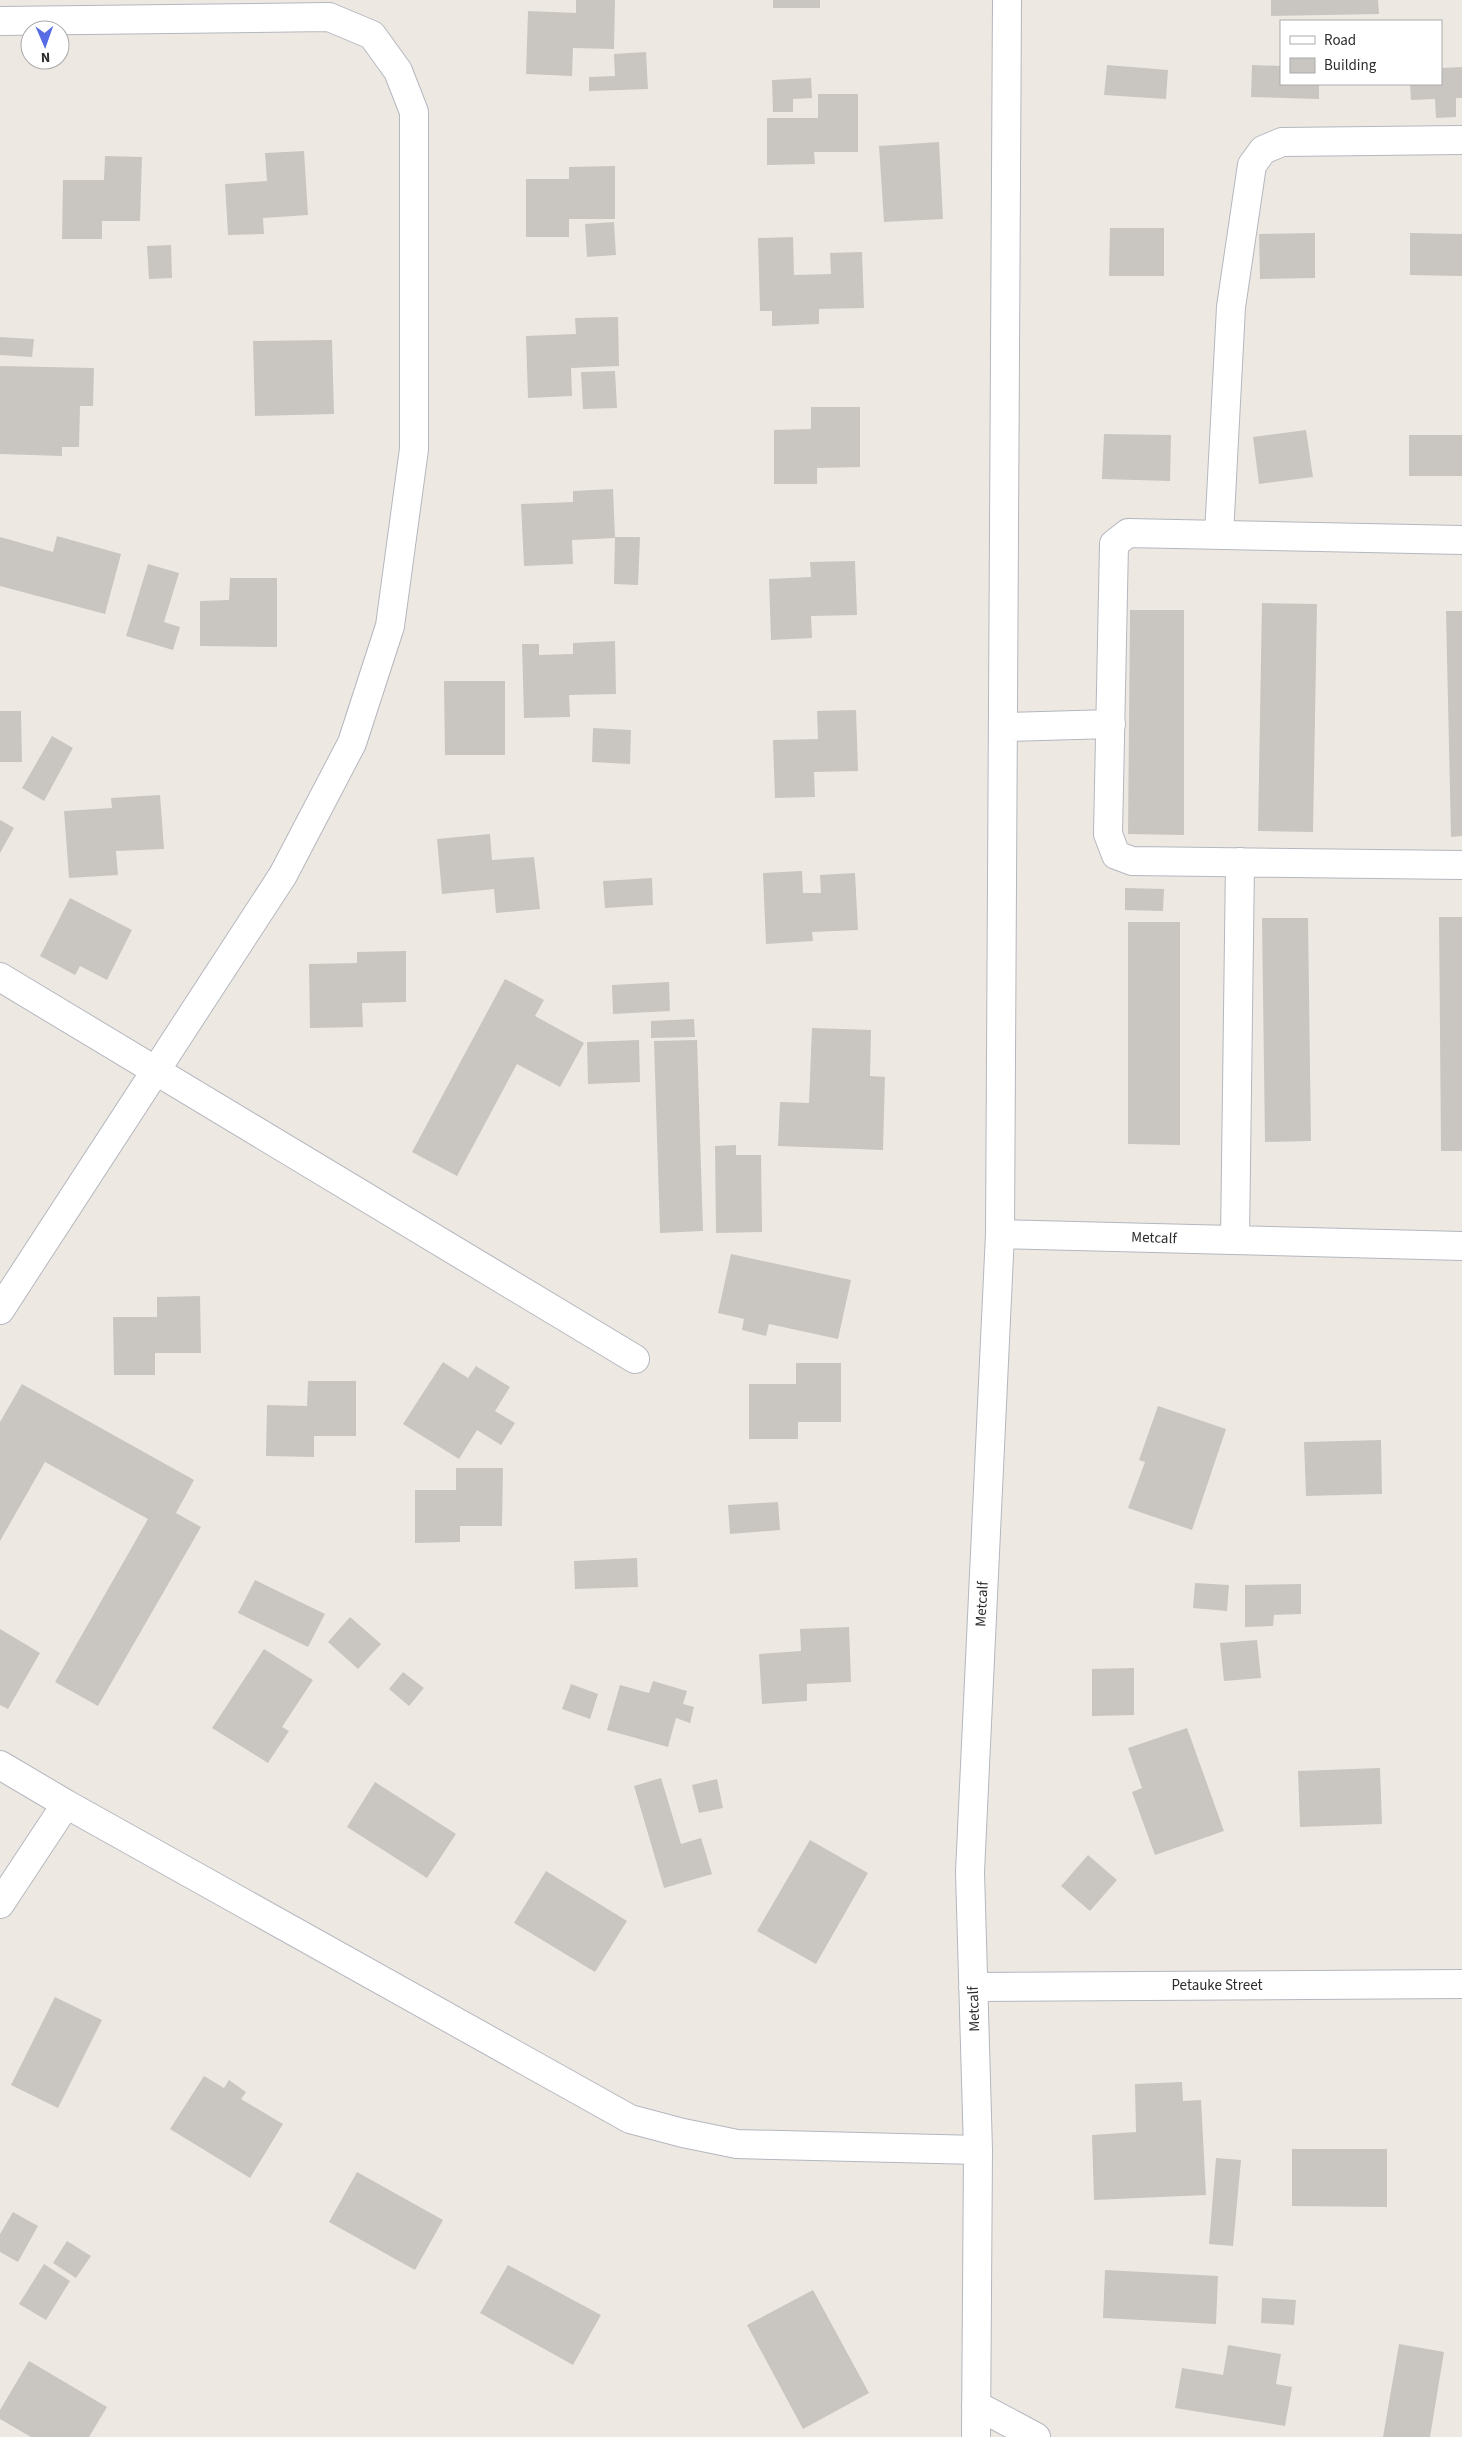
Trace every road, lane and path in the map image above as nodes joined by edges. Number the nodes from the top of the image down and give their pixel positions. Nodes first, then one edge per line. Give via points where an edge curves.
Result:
1 (1007, 0) edge
2 (0, 21) edge
3 (1462, 140) edge
4 (1218, 535) junction
5 (1462, 540) edge
6 (1111, 724) junction
7 (1004, 728) junction
8 (1240, 862) junction
9 (1462, 865) edge
10 (0, 977) edge
11 (156, 1069) junction
12 (1000, 1234) junction
13 (1235, 1240) junction
14 (1462, 1246) edge
15 (0, 1310) edge
16 (635, 1359) dead end
17 (0, 1765) edge
18 (66, 1804) junction
19 (0, 1904) edge
20 (1462, 1984) edge
21 (973, 1987) junction
22 (978, 2150) junction
23 (976, 2405) junction
24 (976, 2437) edge
25 (1036, 2437) edge

1 - 7 street
2 - 11 street via 329,17 372,35 398,71 414,112 414,449 390,626 352,743 287,866
3 - 4 street via 1282,142 1263,150 1252,166 1231,307
4 - 5 street
4 - 6 street via 1128,534 1114,544
6 - 7 street
6 - 8 street via 1108,834 1116,855 1132,861
7 - 12 street
8 - 9 street
8 - 13 street
10 - 11 street
11 - 15 street
11 - 16 street
12 - 13 street, Metcalf
12 - 21 street, Metcalf via 970,1872
13 - 14 street, Metcalf
17 - 18 street
18 - 19 street
18 - 22 street via 630,2118 738,2144
20 - 21 street, Petauke Street
21 - 22 street, Metcalf
22 - 23 street, Metcalf
23 - 24 street, Metcalf
23 - 25 street

